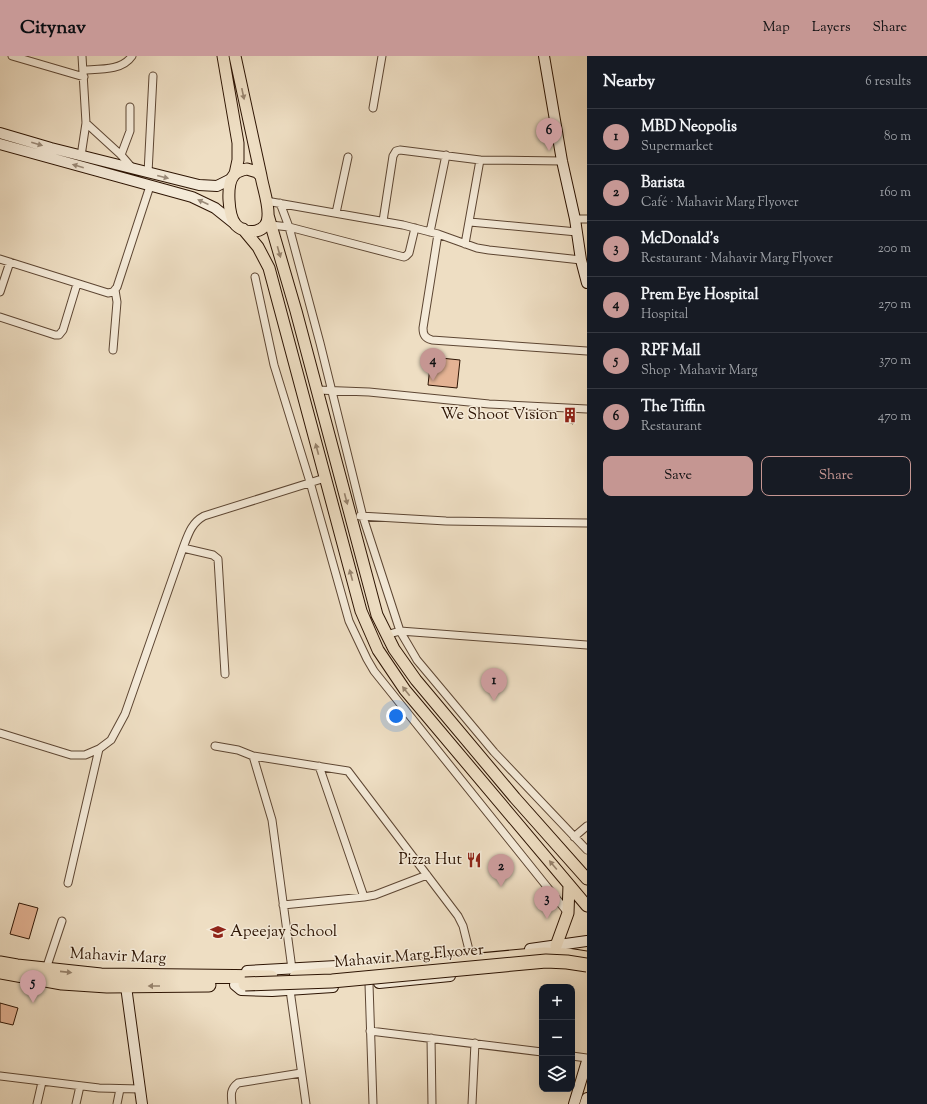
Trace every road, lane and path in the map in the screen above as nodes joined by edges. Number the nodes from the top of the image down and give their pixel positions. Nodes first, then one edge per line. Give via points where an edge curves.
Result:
1 (12, 56) edge
2 (82, 56) edge
3 (132, 56) edge
4 (223, 56) edge
5 (235, 56) edge
6 (382, 56) edge
7 (544, 56) edge
8 (83, 74) junction
9 (153, 76) dead end
10 (130, 107) dead end
11 (373, 108) dead end
12 (86, 123) junction
13 (0, 133) edge
14 (0, 144) edge
15 (121, 155) junction
16 (446, 155) junction
17 (81, 156) junction
18 (348, 158) dead end
19 (480, 160) junction
20 (562, 161) junction
21 (134, 170) junction
22 (148, 173) junction
23 (233, 176) junction
24 (261, 176) junction
25 (150, 186) junction
26 (266, 200) junction
27 (280, 203) junction
28 (336, 213) junction
29 (575, 219) junction
30 (587, 219) edge
31 (270, 220) junction
32 (383, 221) junction
33 (470, 222) junction
34 (239, 227) junction
35 (288, 227) junction
36 (415, 228) junction
37 (430, 232) junction
38 (577, 232) junction
39 (438, 234) junction
40 (465, 244) junction
41 (0, 259) edge
42 (581, 260) junction
43 (10, 262) junction
44 (255, 277) dead end
45 (587, 283) edge
46 (78, 284) junction
47 (115, 290) junction
48 (0, 292) edge
49 (0, 317) edge
50 (113, 350) dead end
51 (587, 351) edge
52 (317, 390) junction
53 (332, 391) junction
54 (587, 409) edge
55 (325, 478) junction
56 (310, 482) junction
57 (350, 516) junction
58 (363, 516) junction
59 (587, 523) edge
60 (183, 548) junction
61 (400, 631) junction
62 (386, 635) junction
63 (587, 645) edge
64 (394, 649) junction
65 (225, 674) dead end
66 (0, 733) edge
67 (215, 746) dead end
68 (99, 749) junction
69 (253, 756) junction
70 (319, 766) junction
71 (587, 826) edge
72 (574, 837) junction
73 (587, 850) edge
74 (427, 876) junction
75 (587, 879) edge
76 (68, 883) dead end
77 (570, 885) junction
78 (587, 889) edge
79 (364, 897) junction
80 (283, 905) junction
81 (587, 906) edge
82 (568, 913) junction
83 (62, 921) dead end
84 (587, 941) edge
85 (556, 946) junction
86 (470, 954) junction
87 (587, 959) edge
88 (0, 962) edge
89 (587, 965) edge
90 (46, 969) junction
91 (292, 969) junction
92 (0, 972) edge
93 (125, 981) junction
94 (240, 981) junction
95 (369, 984) junction
96 (290, 990) junction
97 (370, 1031) junction
98 (431, 1038) junction
99 (475, 1043) junction
100 (539, 1052) edge
101 (575, 1056) edge
102 (587, 1058) edge
103 (587, 1061) edge
104 (301, 1073) junction
105 (0, 1076) edge
106 (42, 1082) junction
107 (80, 1086) junction
108 (120, 1089) junction
109 (140, 1089) junction
110 (587, 1098) edge
111 (37, 1104) edge
112 (76, 1104) edge
113 (117, 1104) edge
114 (142, 1104) edge
115 (232, 1104) edge
116 (306, 1104) edge
117 (373, 1104) edge
118 (432, 1104) edge
119 (472, 1104) edge
120 (574, 1104) edge
121 (585, 1104) edge

1 - 8 street
2 - 8 street
3 - 8 street via 118,67
4 - 23 main road via 238,143 238,160
5 -> 24 main road
6 - 11 street
7 - 20 street
8 - 12 street
9 - 22 street
10 - 15 street via 130,131
12 - 15 street
12 - 17 street
13 -> 17 street
25 -> 14 street
15 - 21 street
16 - 19 street
16 - 32 street via 400,150 394,153
16 - 37 street
17 - 21 street
18 - 28 street
19 - 20 street
19 - 33 street
20 - 29 street
21 - 22 street
22 -> 23 street via 199,186 217,186
23 - 24 main road via 240,170 247,169
23 - 34 main road via 229,186 229,199 231,211
24 - 26 main road
34 -> 25 street via 215,208 192,197
25 - 47 street
26 - 27 street
26 - 31 main road
27 - 28 street
27 - 35 street
28 - 32 street
29 - 30 street
29 - 38 street
31 - 34 main road via 257,231 251,232
31 - 35 street
31 -> 52 main road
32 - 36 street
33 - 38 street
33 - 40 street
55 -> 34 main road via 269,268 258,247
35 - 36 street via 404,256 408,253
35 - 53 street
36 - 37 street
37 - 39 street
38 - 42 street
39 - 40 street
39 - 51 street via 422,328 426,339
40 - 42 street via 489,250
41 - 43 street
42 - 45 street
43 - 46 street
43 - 48 street
44 - 56 street via 274,365
46 - 47 street via 108,293
46 - 49 street via 63,330 59,335
47 - 50 street via 117,302
52 - 53 street
52 -> 57 main road
53 - 54 street
53 - 58 street
55 - 56 street
77 -> 55 main road via 405,690 378,650 361,611
56 - 60 street via 198,519 191,528
56 - 82 street via 349,621 374,671
57 - 58 street
57 - 62 main road via 377,615
58 - 59 street via 446,521
58 - 61 street
60 - 65 street via 214,555 218,559
60 - 68 street via 125,714 111,740
61 - 62 street
61 - 63 street
61 - 72 street via 417,660 494,752
62 - 64 main road
64 - 75 main road via 416,680 515,798
64 - 78 main road via 397,663 432,710
66 - 68 street via 71,755 85,755
67 - 69 street
68 - 76 street
69 - 70 street
69 - 80 street via 272,820
70 - 74 street via 350,772
70 - 79 street
71 - 72 street
72 - 73 street
74 - 79 street
74 - 86 street via 458,916
77 - 81 main road
77 - 82 main road
79 - 80 street
80 - 91 street
82 - 85 main road
83 - 90 street
84 - 85 street
85 - 86 street
86 - 91 street
87 - 94 highway, Mahavir Marg Flyover via 544,954
87 - 95 street via 559,965
88 - 90 highway, Mahavir Marg
89 - 94 highway, Mahavir Marg Flyover, bridge via 546,961 332,981
90 -> 93 highway, Mahavir Marg via 102,975
91 - 94 street via 243,971
92 - 93 highway, Mahavir Marg via 62,983
93 - 94 highway, Mahavir Marg
93 - 109 street
94 - 96 street via 241,990
95 - 96 street
95 - 97 street
96 - 104 street
97 - 98 street
97 - 117 street
98 - 99 street
98 - 118 street
99 - 100 street
99 - 119 street
101 - 102 street
103 - 120 street
104 - 115 street via 238,1084 231,1092
104 - 116 street
105 - 106 street
106 - 107 street
106 - 111 street
107 - 108 street
107 - 112 street
108 - 109 street
108 - 113 street
109 - 114 street
110 - 121 street

